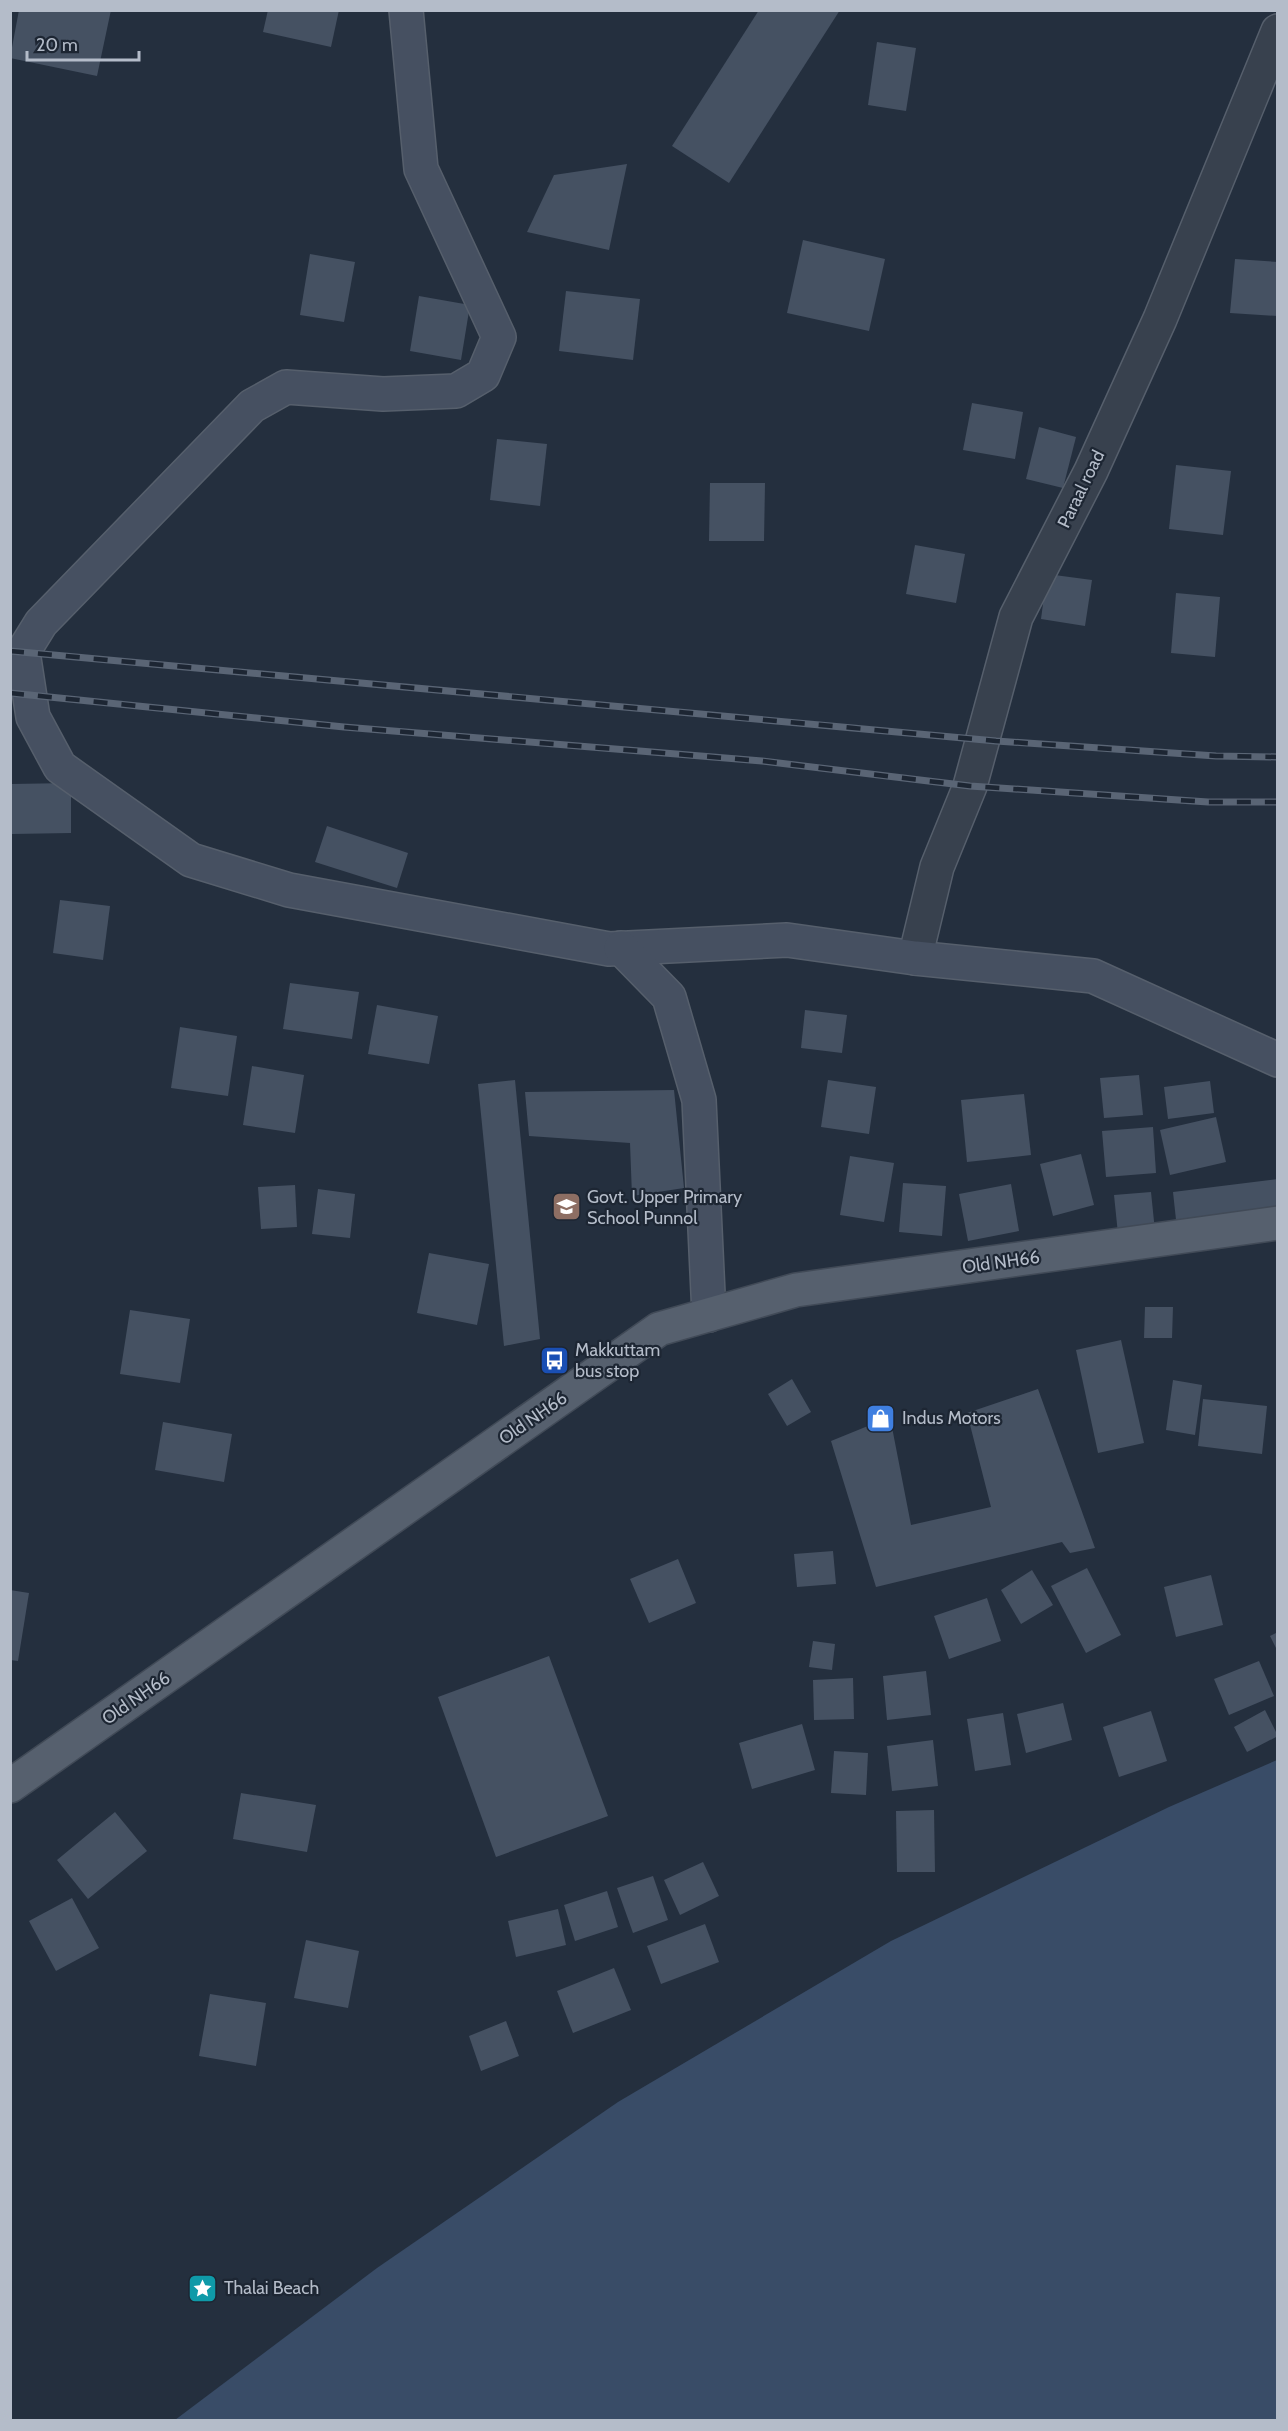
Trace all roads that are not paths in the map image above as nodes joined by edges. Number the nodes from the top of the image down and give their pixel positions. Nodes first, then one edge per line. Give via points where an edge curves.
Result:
1 (406, 10) edge
2 (1278, 31) edge
3 (621, 948) junction
4 (915, 958) junction
5 (1278, 1060) edge
6 (1278, 1223) edge
7 (709, 1315) junction
8 (10, 1786) edge

1 - 3 main road via 421,169 499,337 483,375 456,391 383,394 286,387 252,406 41,622 23,652 33,717 60,767 191,860 289,890 609,949
2 - 4 street, Paraal road via 1155,330 1091,471 1016,617 970,786 937,867
3 - 4 main road via 787,940
3 - 7 main road via 669,997 699,1100
4 - 5 main road via 1093,976
6 - 7 main road, Old NH66 via 796,1290
7 - 8 main road, Old NH66 via 659,1329

